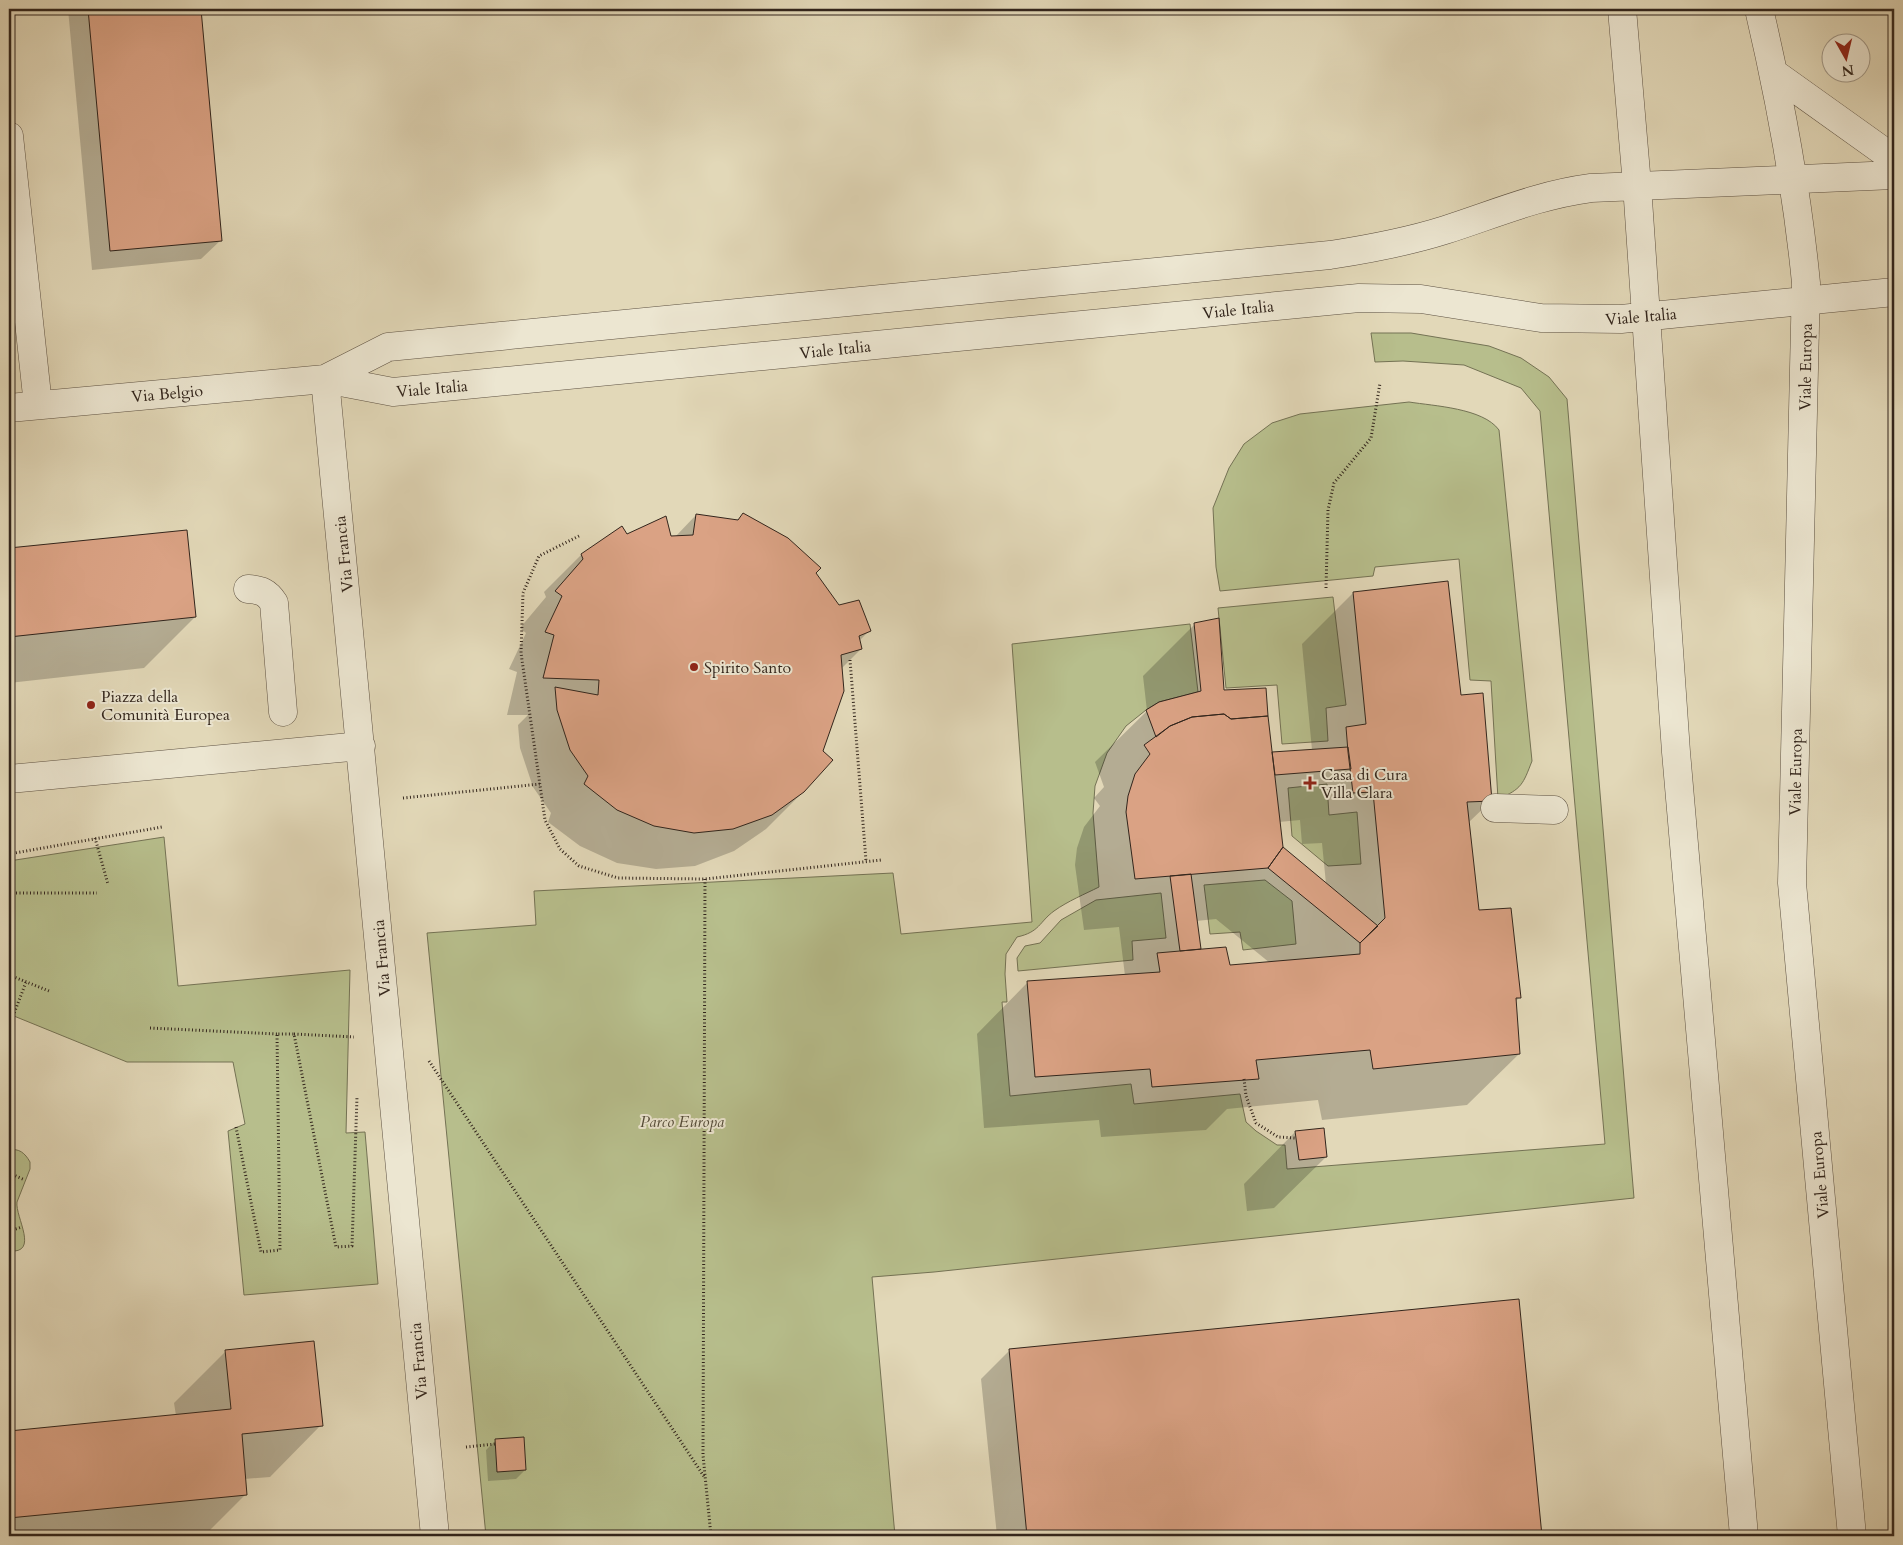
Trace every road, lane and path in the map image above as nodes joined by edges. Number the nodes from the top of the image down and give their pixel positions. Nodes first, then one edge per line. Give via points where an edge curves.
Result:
1 (1622, 9) edge
2 (1759, 9) edge
3 (1774, 74) junction
4 (9, 136) edge
5 (1894, 159) edge
6 (1894, 175) edge
7 (1793, 178) junction
8 (1637, 184) junction
9 (1894, 292) edge
10 (1807, 300) junction
11 (1646, 316) junction
12 (325, 379) junction
13 (1380, 383) dead end
14 (38, 405) junction
15 (9, 408) edge
16 (578, 536) dead end
17 (1326, 588) dead end
18 (248, 589) dead end
19 (850, 660) dead end
20 (283, 712) dead end
21 (361, 746) junction
22 (9, 779) edge
23 (540, 784) junction
24 (403, 798) dead end
25 (1495, 808) dead end
26 (1554, 810) dead end
27 (162, 827) dead end
28 (95, 838) junction
29 (9, 854) edge
30 (881, 860) dead end
31 (866, 861) junction
32 (704, 879) junction
33 (108, 884) dead end
34 (9, 893) edge
35 (97, 893) dead end
36 (9, 975) edge
37 (26, 982) junction
38 (49, 991) dead end
39 (13, 1016) dead end
40 (150, 1028) dead end
41 (277, 1034) junction
42 (294, 1034) junction
43 (359, 1037) dead end
44 (429, 1062) dead end
45 (1244, 1079) dead end
46 (357, 1096) dead end
47 (236, 1127) dead end
48 (1296, 1138) dead end
49 (9, 1172) edge
50 (25, 1180) dead end
51 (22, 1227) dead end
52 (9, 1230) edge
53 (495, 1444) dead end
54 (466, 1447) dead end
55 (705, 1478) junction
56 (435, 1536) edge
57 (711, 1536) edge
58 (1744, 1536) edge
59 (1852, 1536) edge

1 - 8 street
2 - 3 street, Viale Europa
3 - 5 street
3 - 7 street, Viale Europa
4 - 14 street
6 - 7 street
7 - 8 street
7 - 10 street, Viale Europa
8 - 11 street
8 - 12 street via 1549,195 1392,245 1330,255 388,347
9 - 10 street, Viale Italia
10 - 11 street, Viale Italia
10 - 59 street, Viale Europa via 1792,883
11 - 12 street, Viale Italia via 1556,320 1421,299 1359,298 392,392
11 - 58 street via 1677,762
12 - 14 street, Via Belgio
12 - 21 street, Via Francia
13 - 17 path via 1371,438 1334,482 1328,510
14 - 15 street, Via Belgio
16 - 23 path via 539,556 523,593 521,653
18 - 20 street via 261,590 274,603
19 - 31 path
21 - 22 street
21 - 56 street, Via Francia
23 - 24 path
23 - 32 path via 545,820 560,849 579,866 618,878
25 - 26 street
27 - 28 path
28 - 29 path
28 - 33 path
30 - 31 path
31 - 32 path
32 - 55 path
34 - 35 path
36 - 37 path
37 - 38 path
37 - 39 path
40 - 41 path
41 - 42 path
41 - 47 path via 280,1250 261,1252
42 - 43 path
42 - 46 path via 336,1247 352,1246
44 - 55 path
45 - 48 path via 1246,1096 1256,1123 1278,1137
49 - 50 path
51 - 52 path
53 - 54 path
55 - 57 path

